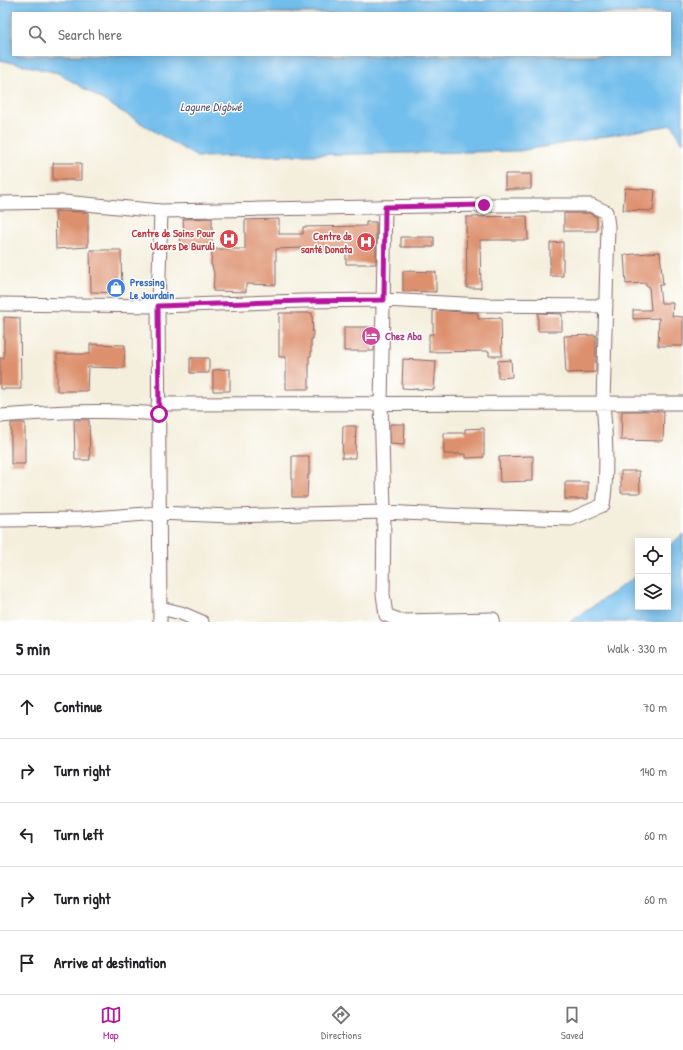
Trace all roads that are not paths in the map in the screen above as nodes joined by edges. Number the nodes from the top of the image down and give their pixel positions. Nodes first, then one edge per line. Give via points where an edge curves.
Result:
1 (0, 203) edge
2 (385, 207) junction
3 (161, 211) junction
4 (384, 300) junction
5 (0, 304) edge
6 (158, 306) junction
7 (606, 306) junction
8 (381, 403) junction
9 (603, 403) junction
10 (683, 403) edge
11 (159, 409) junction
12 (0, 416) edge
13 (384, 512) junction
14 (159, 513) junction
15 (0, 520) edge
16 (160, 608) junction
17 (493, 619) dead end
18 (160, 622) edge
19 (202, 622) edge

1 - 3 street via 64,202
2 - 3 street
2 - 4 street
2 - 7 street via 591,205 606,212
3 - 6 street
4 - 6 street
4 - 7 street
4 - 8 street
5 - 6 street
6 - 11 street
7 - 9 street
8 - 9 street
8 - 11 street
8 - 13 street
9 - 10 street
9 - 13 street via 606,475 603,505 571,519
11 - 12 street
11 - 14 street
13 - 14 street via 230,516
13 - 17 street via 383,594 386,615 402,621
14 - 15 street via 80,519
14 - 16 street
16 - 18 street
16 - 19 street

